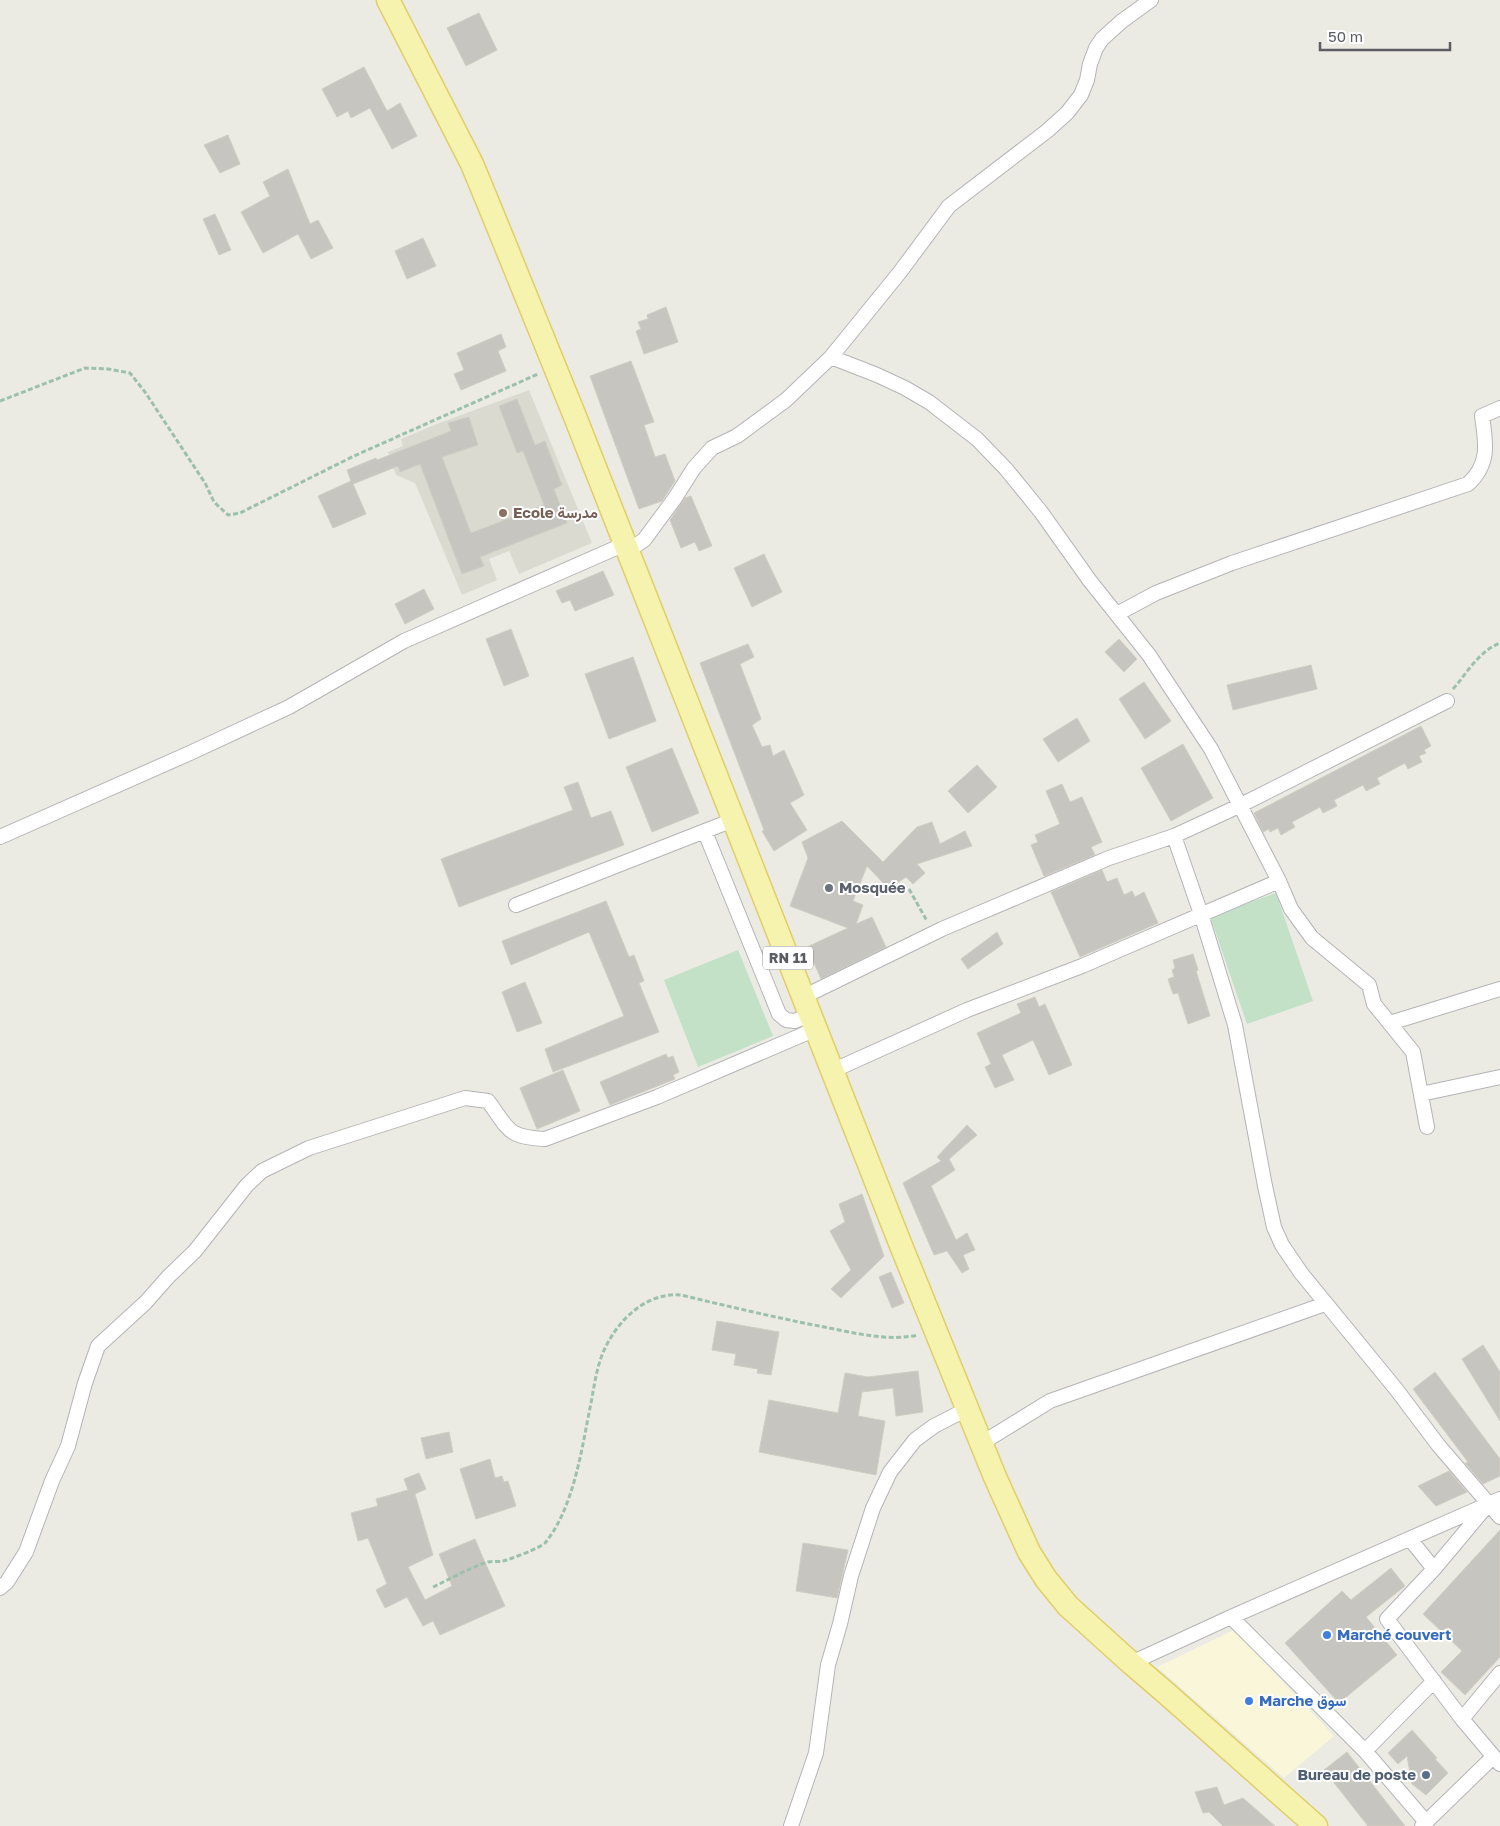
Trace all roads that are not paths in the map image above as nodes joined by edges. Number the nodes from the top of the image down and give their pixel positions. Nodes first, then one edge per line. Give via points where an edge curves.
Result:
1 (388, 0) edge
2 (1151, 0) edge
3 (831, 357) junction
4 (1500, 408) edge
5 (626, 547) junction
6 (1117, 614) junction
7 (1447, 701) road end
8 (1239, 806) junction
9 (734, 820) junction
10 (705, 832) junction
11 (1174, 836) junction
12 (0, 837) edge
13 (1279, 881) junction
14 (516, 905) dead end
15 (1201, 914) junction
16 (1500, 989) edge
17 (810, 1014) junction
18 (1390, 1024) junction
19 (832, 1071) junction
20 (1500, 1077) edge
21 (1421, 1094) junction
22 (1427, 1127) dead end
23 (1325, 1304) junction
24 (967, 1409) junction
25 (982, 1442) junction
26 (1494, 1502) edge
27 (1500, 1518) edge
28 (1410, 1539) junction
29 (1434, 1569) junction
30 (0, 1588) edge
31 (1231, 1617) junction
32 (1131, 1663) junction
33 (1500, 1673) edge
34 (1434, 1681) junction
35 (1462, 1719) junction
36 (1365, 1751) junction
37 (1497, 1761) edge
38 (1424, 1824) edge
39 (791, 1826) edge
40 (1316, 1826) edge

1 - 5 main road, RN 11 via 472,164
2 - 3 street via 1102,39 1081,95 1067,113 949,206
3 - 5 street via 786,400 737,436 712,448 694,468 644,540
3 - 6 street via 905,388 977,438 1041,512
4 - 6 street via 1482,416 1485,455 1476,477 1468,484 1232,563 1156,593
5 - 9 main road, RN 11
5 - 12 street via 404,641 289,707
6 - 8 street via 1149,655 1211,749
7 - 8 street
8 - 11 street
8 - 13 street
9 - 10 street
9 - 17 main road, RN 11
10 - 14 street
10 - 17 street via 779,1014 786,1020 795,1021
11 - 15 street
11 - 17 street via 1109,858 934,933
13 - 15 street
13 - 18 street via 1291,909 1312,938 1369,985 1374,1004
15 - 19 street via 1082,966 967,1010
15 - 23 street via 1235,1025 1274,1227 1301,1273
16 - 18 street
17 - 19 main road, RN 11
17 - 30 street via 657,1097 545,1138 514,1134 488,1101 466,1098 309,1148 262,1171 247,1185 195,1251 98,1346 68,1446 26,1552
18 - 21 street via 1413,1052
19 - 24 main road, RN 11
20 - 21 street
21 - 22 street
23 - 25 street via 1050,1401
23 - 26 street via 1439,1446
24 - 25 main road, RN 11
24 - 39 street via 915,1440 890,1472 873,1508 828,1665 816,1753
25 - 32 main road, RN 11 via 1013,1520 1046,1578 1068,1606
26 - 27 street
26 - 28 street
26 - 29 street
28 - 29 street
28 - 31 street
29 - 34 street via 1386,1619
31 - 32 street
31 - 36 street
32 - 40 main road, RN 11
33 - 35 street
34 - 35 street
34 - 36 street
35 - 37 street
36 - 38 street
37 - 38 street

